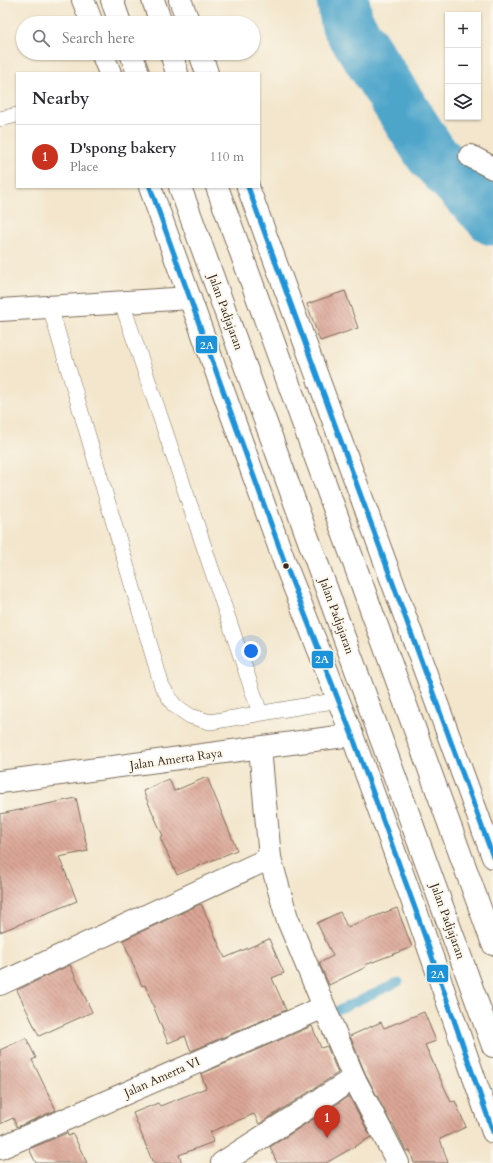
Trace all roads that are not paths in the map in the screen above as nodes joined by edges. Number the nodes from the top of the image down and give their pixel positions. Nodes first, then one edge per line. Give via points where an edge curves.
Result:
1 (83, 0) edge
2 (112, 0) edge
3 (153, 0) edge
4 (180, 0) edge
5 (89, 16) edge
6 (118, 16) edge
7 (159, 16) edge
8 (186, 16) edge
9 (105, 60) edge
10 (133, 60) edge
11 (173, 60) edge
12 (202, 60) edge
13 (110, 72) edge
14 (138, 72) edge
15 (177, 72) edge
16 (207, 72) edge
17 (16, 115) edge
18 (0, 119) edge
19 (470, 156) dead end
20 (493, 168) edge
21 (150, 188) edge
22 (180, 188) edge
23 (217, 188) edge
24 (248, 188) edge
25 (190, 298) junction
26 (122, 303) junction
27 (50, 307) junction
28 (0, 310) edge
29 (338, 700) junction
30 (260, 713) junction
31 (352, 735) junction
32 (260, 748) junction
33 (0, 782) edge
34 (493, 857) edge
35 (270, 858) junction
36 (493, 944) edge
37 (0, 984) edge
38 (324, 1007) junction
39 (493, 1046) edge
40 (354, 1078) junction
41 (493, 1132) edge
42 (0, 1148) edge
43 (222, 1163) edge
44 (398, 1163) edge

1 - 5 main road
2 - 6 main road
3 - 7 main road
4 - 8 main road
9 - 13 main road
10 - 14 main road
11 - 15 main road
12 - 16 main road
17 - 18 lane
19 - 20 main road
21 - 25 main road
22 - 39 main road, Jalan Padjajaran
23 - 36 main road
24 - 34 main road
25 - 26 main road
25 - 29 main road via 286,566
26 - 27 main road
26 - 30 lane
27 - 28 main road
27 - 30 lane via 162,686 174,705 190,716 210,722
29 - 30 lane
29 - 31 main road
31 - 32 main road, Jalan Amerta Raya
31 - 41 main road
32 - 33 main road, Jalan Amerta Raya
32 - 35 main road
35 - 37 main road
35 - 38 main road via 287,918
38 - 40 main road
38 - 42 main road, Jalan Amerta VI
40 - 43 main road
40 - 44 main road

